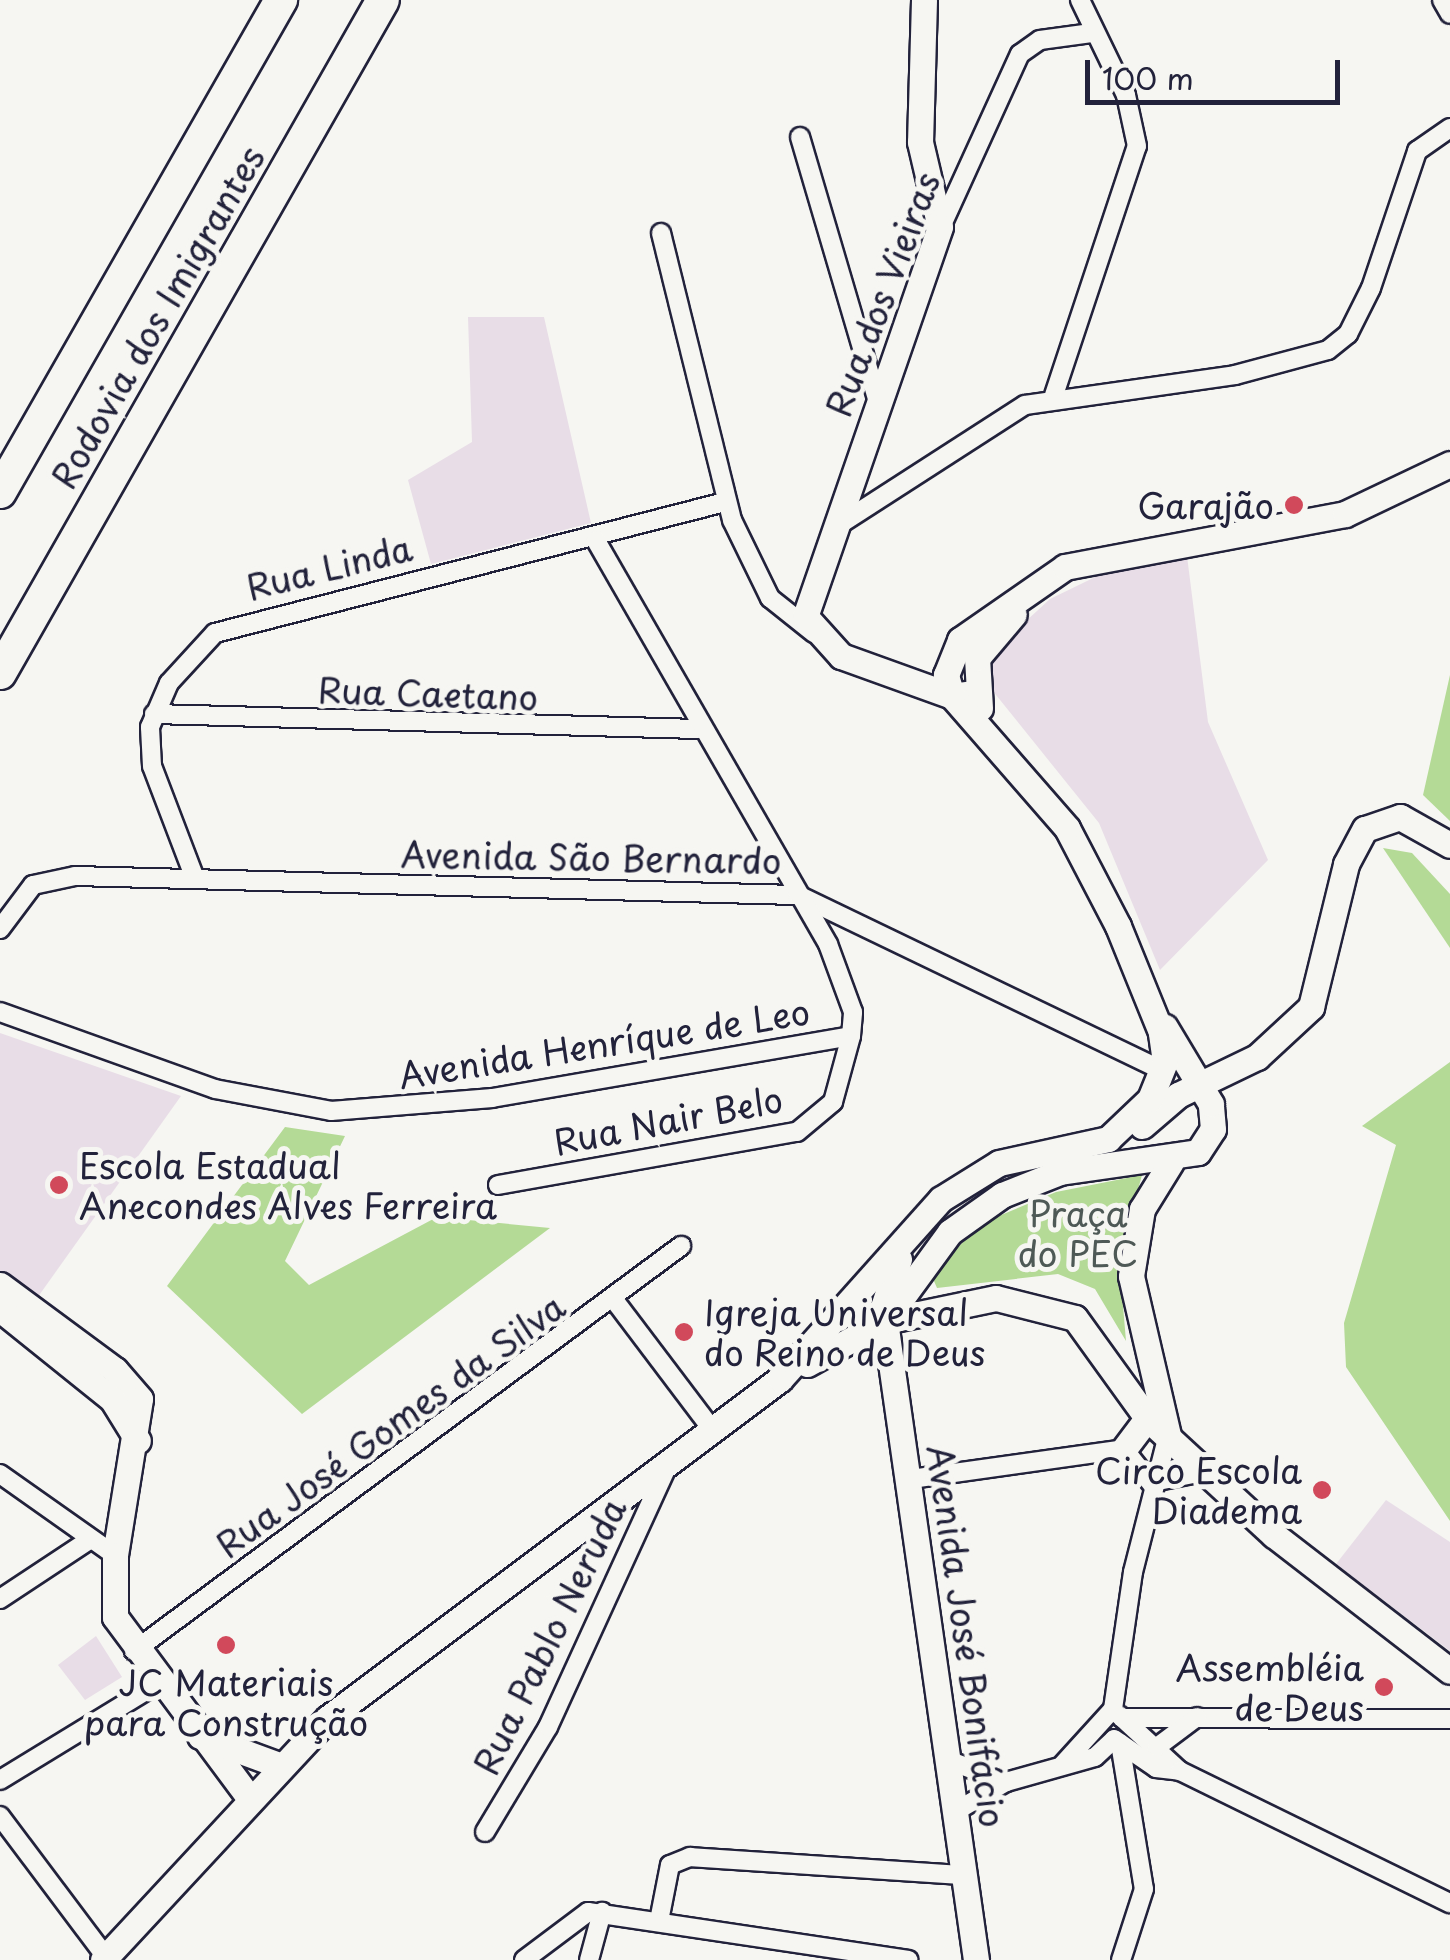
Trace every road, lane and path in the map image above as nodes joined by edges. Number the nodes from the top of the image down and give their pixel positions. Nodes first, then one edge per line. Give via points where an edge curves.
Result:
1 (281, 0) edge
2 (384, 0) edge
3 (924, 0) edge
4 (1080, 0) edge
5 (1442, 0) edge
6 (1450, 14) edge
7 (1092, 34) junction
8 (1450, 128) edge
9 (800, 137) dead end
10 (940, 227) junction
11 (661, 233) dead end
12 (1054, 395) junction
13 (878, 402) junction
14 (1450, 464) edge
15 (0, 492) edge
16 (725, 502) junction
17 (834, 528) junction
18 (596, 540) junction
19 (814, 633) junction
20 (0, 673) edge
21 (961, 685) junction
22 (154, 714) junction
23 (700, 729) junction
24 (1450, 846) edge
25 (194, 876) junction
26 (798, 894) junction
27 (0, 929) edge
28 (1149, 1002) junction
29 (0, 1012) edge
30 (851, 1036) junction
31 (1163, 1071) junction
32 (1200, 1084) junction
33 (1108, 1138) junction
34 (1171, 1162) junction
35 (498, 1186) dead end
36 (913, 1226) junction
37 (681, 1246) dead end
38 (0, 1285) edge
39 (614, 1301) junction
40 (0, 1309) edge
41 (884, 1322) junction
42 (51, 1334) junction
43 (1147, 1348) junction
44 (1112, 1368) junction
45 (780, 1379) junction
46 (1147, 1418) junction
47 (714, 1432) junction
48 (1168, 1435) junction
49 (1124, 1449) junction
50 (667, 1467) junction
51 (1202, 1468) junction
52 (0, 1474) edge
53 (911, 1480) junction
54 (1156, 1482) junction
55 (89, 1540) junction
56 (115, 1555) junction
57 (0, 1599) edge
58 (134, 1651) junction
59 (1450, 1671) edge
60 (159, 1683) junction
61 (1197, 1717) junction
62 (1450, 1719) edge
63 (1122, 1730) junction
64 (200, 1736) junction
65 (1157, 1747) junction
66 (953, 1762) junction
67 (1062, 1764) junction
68 (279, 1765) junction
69 (1180, 1771) junction
70 (0, 1780) edge
71 (1006, 1782) junction
72 (250, 1799) junction
73 (958, 1810) junction
74 (0, 1816) edge
75 (485, 1832) dead end
76 (964, 1875) junction
77 (1450, 1902) edge
78 (602, 1912) junction
79 (658, 1921) junction
80 (104, 1958) edge
81 (524, 1960) edge
82 (589, 1960) edge
83 (908, 1960) edge
84 (976, 1960) edge
85 (1121, 1960) edge

1 - 15 highway, Rodovia dos Imigrantes
2 - 20 highway, Rodovia dos Imigrantes
3 - 10 main road via 920,142
4 - 7 street
5 - 6 street
7 - 10 street, Rua dos Vieiras via 1040,40 1020,54
7 - 12 street via 1126,95 1137,146
8 - 12 street via 1416,152 1372,288 1348,334 1328,350 1235,375
9 - 13 street
10 - 13 main road, Rua dos Vieiras
11 - 16 street
12 - 17 street via 997,421
13 - 17 main road, Rua dos Vieiras
14 - 21 main road via 1345,514 1076,564 974,626
16 - 18 street, Rua Linda
16 - 19 street via 770,598
17 - 19 main road, Rua dos Vieiras via 806,594
18 - 22 street, Rua Linda via 231,626 182,664
18 - 23 street, Avenida Henríque de Leo
19 - 21 main road via 841,656
21 - 28 main road via 1003,752 1068,828
22 - 23 street, Rua Caetano
22 - 25 street, Rua Linda via 152,766
23 - 26 street, Avenida Henríque de Leo
24 - 32 main road via 1400,816 1365,829 1346,864 1311,1007 1256,1056
25 - 26 street, Avenida São Bernardo
25 - 27 street, Avenida São Bernardo via 33,885
26 - 30 street, Avenida Henríque de Leo via 848,995
26 - 31 street, Avenida São Bernardo
28 - 31 main road
28 - 32 main road
29 - 30 street, Avenida Henríque de Leo via 215,1090 332,1111 492,1098
30 - 35 street, Rua Nair Belo via 832,1102 797,1132
31 - 32 main road
31 - 33 main road via 1144,1108
32 - 33 main road via 1135,1133
32 - 34 main road via 1213,1130 1198,1152
33 - 36 main road via 999,1163
34 - 41 main road via 1100,1164 1002,1195 950,1232
34 - 43 main road via 1142,1209 1132,1253 1132,1298
36 - 41 main road, Avenida José Bonifácio via 888,1284
36 - 45 main road
37 - 39 street, Rua José Gomes da Silva
38 - 42 main road
39 - 47 street
39 - 58 street, Rua José Gomes da Silva
40 - 42 main road
41 - 44 main road via 996,1298 1030,1300 1075,1318
41 - 45 main road
41 - 53 main road, Avenida José Bonifácio
42 - 56 main road via 132,1386 143,1412
43 - 44 main road via 1138,1368
43 - 48 main road
44 - 46 main road
45 - 47 main road
46 - 48 main road
46 - 49 main road
47 - 50 main road
48 - 51 main road
48 - 54 street
49 - 53 street
49 - 54 street
50 - 68 main road via 388,1667
50 - 75 street, Rua Pablo Neruda via 548,1727
51 - 54 main road
51 - 59 main road
52 - 55 street
53 - 66 main road, Avenida José Bonifácio
54 - 63 street via 1114,1681
55 - 56 street
55 - 57 street
56 - 58 main road via 115,1617
58 - 60 main road
60 - 64 main road
60 - 70 street
61 - 62 street
61 - 63 street
61 - 65 street
63 - 65 street
63 - 67 street
63 - 67 street via 1095,1757
63 - 69 street via 1156,1768
63 - 85 street via 1124,1782 1144,1890
64 - 68 main road
64 - 72 main road
65 - 69 street
66 - 71 street
66 - 73 main road, Avenida José Bonifácio
67 - 71 street
68 - 72 main road
69 - 77 street
71 - 73 street
72 - 80 main road
73 - 76 main road, Avenida José Bonifácio
74 - 80 street
76 - 79 street via 690,1856 670,1865
76 - 84 main road, Avenida José Bonifácio
78 - 79 street
78 - 81 street via 574,1915
78 - 82 street
79 - 83 street

